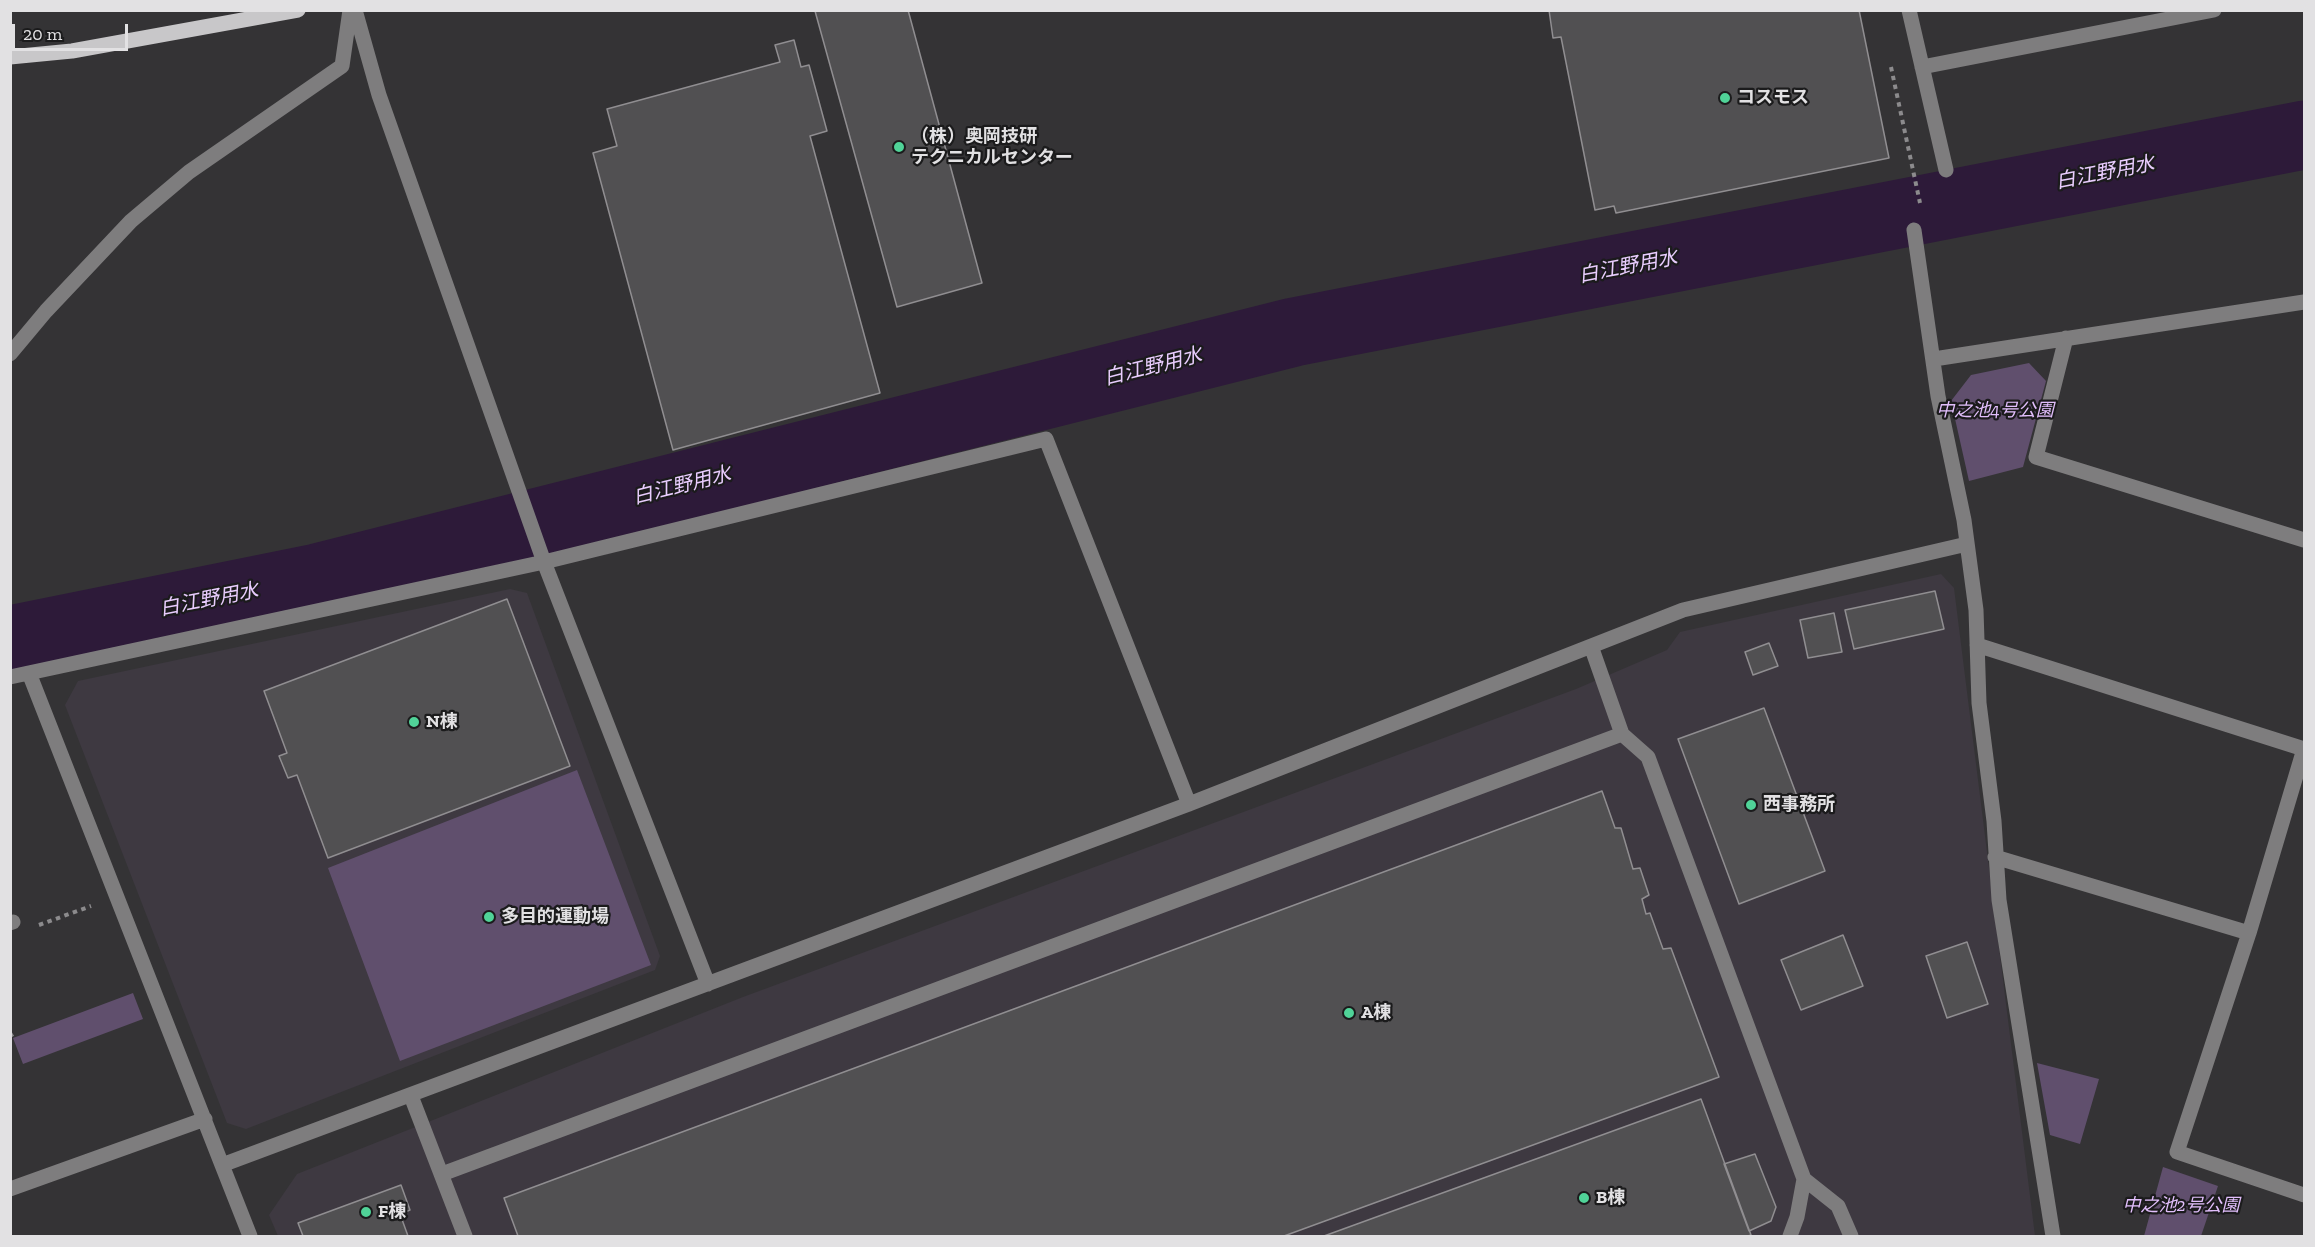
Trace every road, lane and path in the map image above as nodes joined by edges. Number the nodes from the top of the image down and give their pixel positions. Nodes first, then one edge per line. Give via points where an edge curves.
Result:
1 (298, 10) edge
2 (352, 10) edge
3 (1909, 10) edge
4 (2214, 10) edge
5 (1888, 56) dead end
6 (10, 57) edge
7 (1922, 67) junction
8 (1946, 170) dead end
9 (1918, 191) dead end
10 (1914, 230) dead end
11 (2304, 302) edge
12 (2066, 338) junction
13 (10, 354) edge
14 (1934, 359) junction
15 (2304, 540) edge
16 (1967, 544) junction
17 (544, 562) junction
18 (1977, 645) junction
19 (1591, 646) junction
20 (29, 673) junction
21 (10, 677) edge
22 (1622, 734) junction
23 (2304, 749) edge
24 (1189, 804) junction
25 (1995, 857) junction
26 (117, 896) junction
27 (12, 922) edge
28 (2249, 933) junction
29 (708, 984) junction
30 (10, 1033) edge
31 (13, 1038) dead end
32 (411, 1096) junction
33 (205, 1119) junction
34 (222, 1165) junction
35 (442, 1174) junction
36 (1804, 1179) junction
37 (10, 1189) edge
38 (2304, 1196) edge
39 (249, 1236) edge
40 (465, 1236) edge
41 (1790, 1236) edge
42 (1851, 1236) edge
43 (2053, 1236) edge

1 - 6 main road via 72,51
2 - 13 street via 342,66 189,172 131,221
2 - 17 street
3 - 7 street
4 - 7 street
5 - 9 path
7 - 8 street
10 - 14 street
11 - 12 street
12 - 14 street
12 - 15 street via 2036,457
14 - 16 street
16 - 18 street
16 - 19 street via 1683,610
17 - 20 street
17 - 24 street via 1046,439
17 - 29 street
18 - 23 street
18 - 25 street
19 - 22 street
19 - 24 street
20 - 21 street
20 - 26 street
22 - 35 street
22 - 36 street via 1648,757
23 - 28 street
24 - 29 street
25 - 28 street
25 - 43 street
26 - 27 path via 19,932
26 - 33 street
28 - 38 street via 2178,1152
29 - 32 street
30 - 31 path
32 - 34 street
32 - 35 street
33 - 34 street
33 - 37 street
34 - 39 street
35 - 40 street
36 - 41 street
36 - 42 street via 1838,1206

